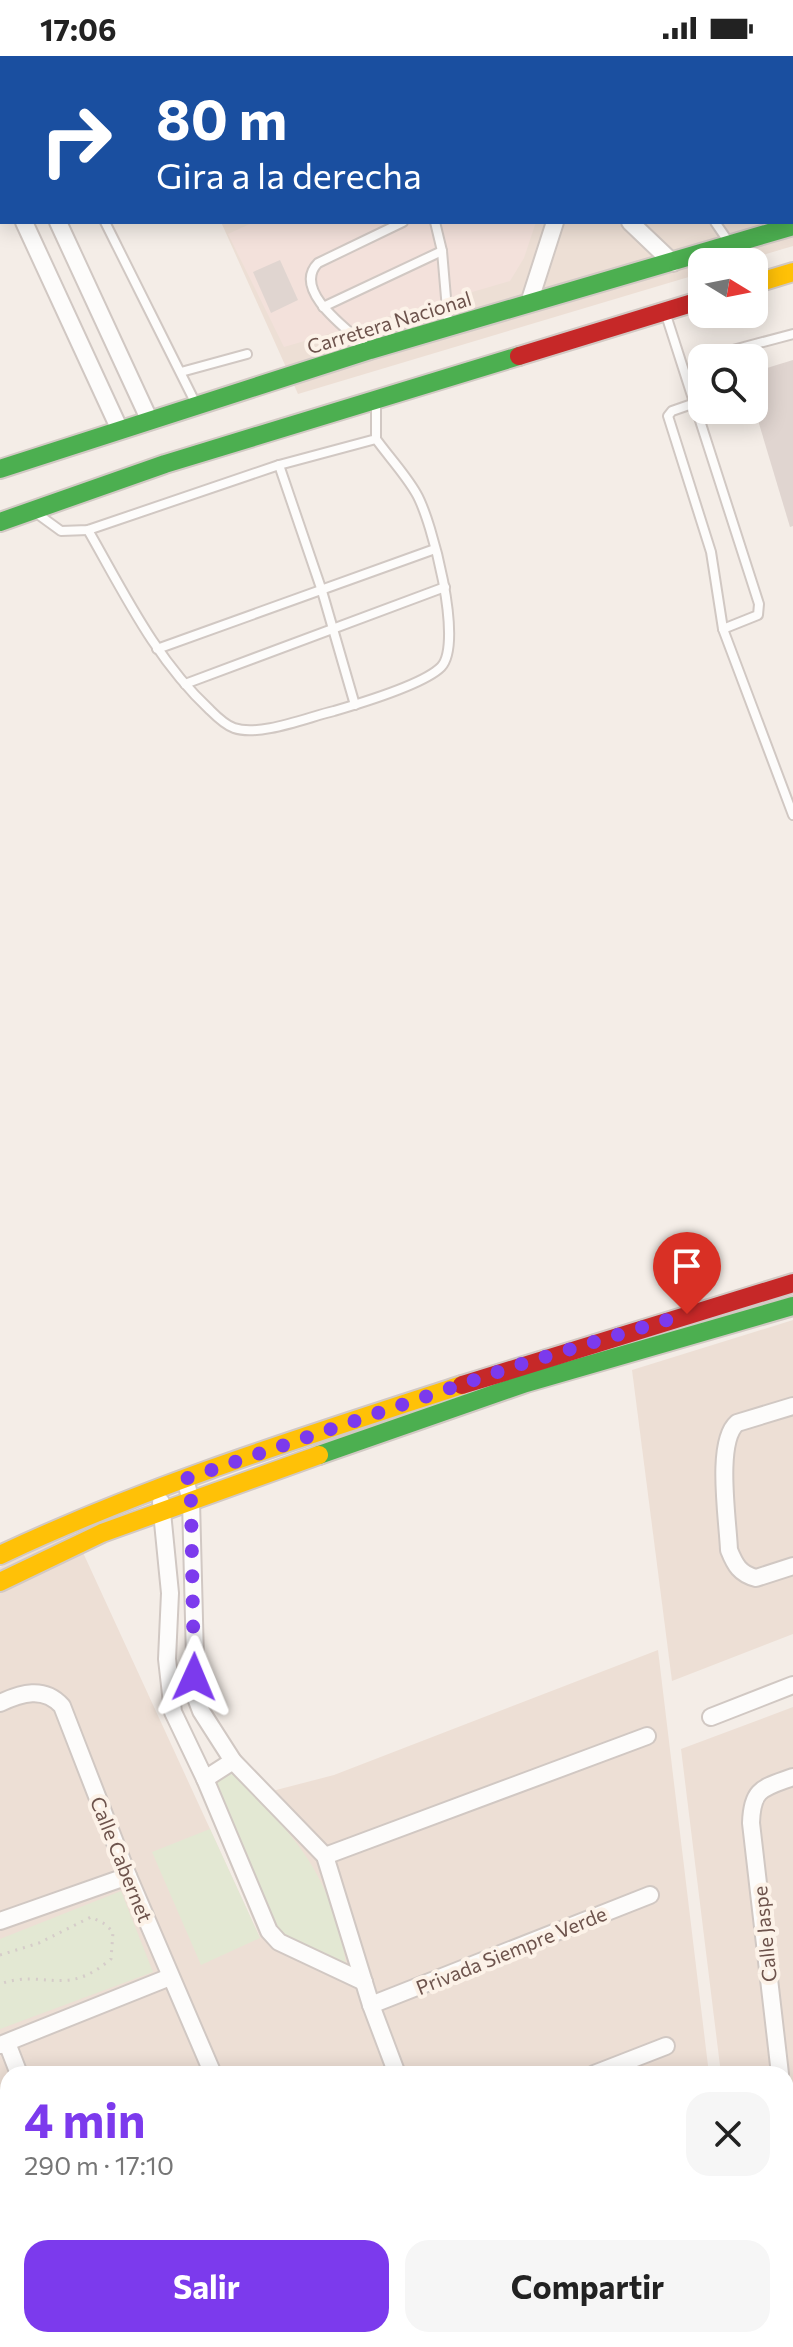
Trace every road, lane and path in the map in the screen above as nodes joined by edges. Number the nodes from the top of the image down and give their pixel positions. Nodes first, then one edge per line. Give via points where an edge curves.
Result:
1 (690, 56) edge
2 (704, 56) edge
3 (25, 224) edge
4 (59, 224) edge
5 (106, 224) edge
6 (399, 224) edge
7 (435, 224) edge
8 (554, 224) edge
9 (632, 224) edge
10 (716, 224) edge
11 (793, 226) edge
12 (731, 245) junction
13 (442, 251) junction
14 (673, 263) junction
15 (793, 272) edge
16 (768, 280) edge
17 (529, 303) junction
18 (688, 304) edge
19 (323, 307) junction
20 (665, 311) junction
21 (448, 326) junction
22 (793, 334) edge
23 (755, 344) edge
24 (370, 350) junction
25 (247, 354) dead end
26 (688, 362) edge
27 (682, 364) junction
28 (181, 372) junction
29 (688, 382) edge
30 (376, 399) junction
31 (196, 404) junction
32 (688, 405) edge
33 (149, 419) junction
34 (702, 424) edge
35 (119, 428) junction
36 (376, 439) junction
37 (279, 465) junction
38 (0, 469) edge
39 (32, 510) junction
40 (0, 522) edge
41 (88, 530) junction
42 (435, 549) junction
43 (445, 587) junction
44 (322, 591) junction
45 (331, 627) junction
46 (723, 629) junction
47 (157, 649) junction
48 (185, 684) junction
49 (355, 705) junction
50 (793, 815) edge
51 (793, 1283) edge
52 (793, 1306) edge
53 (793, 1406) edge
54 (185, 1479) junction
55 (157, 1490) junction
56 (191, 1501) junction
57 (163, 1511) junction
58 (0, 1555) edge
59 (793, 1566) edge
60 (0, 1582) edge
61 (793, 1685) edge
62 (0, 1703) edge
63 (711, 1717) dead end
64 (647, 1736) dead end
65 (233, 1761) junction
66 (793, 1777) edge
67 (205, 1779) junction
68 (325, 1856) junction
69 (128, 1876) junction
70 (650, 1895) dead end
71 (0, 1921) edge
72 (1, 1955) edge
73 (170, 1977) junction
74 (364, 1982) junction
75 (0, 1984) edge
76 (371, 2005) junction
77 (4, 2044) edge
78 (666, 2046) dead end
79 (15, 2066) edge
80 (209, 2066) edge
81 (394, 2066) edge
82 (615, 2066) edge
83 (779, 2066) edge

1 - 2 street
3 - 35 street
4 - 33 street
5 - 28 lane
6 - 19 lane via 313,267 310,282
7 - 13 lane
8 - 17 street
9 - 14 street
10 - 12 lane
11 - 12 main road, Carretera Nacional
12 - 14 main road, Carretera Nacional
13 - 19 lane
13 - 21 lane
14 - 17 main road, Carretera Nacional
15 - 16 main road
17 - 21 main road, Carretera Nacional
18 - 20 main road
19 - 24 lane
20 - 27 lane
20 - 30 main road
21 - 24 main road, Carretera Nacional
22 - 23 lane
24 - 31 main road, Carretera Nacional
25 - 28 lane
26 - 27 lane
27 - 29 lane
28 - 31 lane
30 - 36 lane
30 - 39 main road
31 - 33 main road, Carretera Nacional
32 - 46 lane via 668,416 711,552
33 - 35 main road, Carretera Nacional
34 - 46 lane via 759,604 758,615
35 - 38 main road, Carretera Nacional
36 - 37 lane
36 - 42 lane via 417,494
37 - 41 lane
37 - 44 lane
39 - 40 main road
39 - 41 lane via 61,531
41 - 47 lane
42 - 43 lane
42 - 44 lane
43 - 45 lane
43 - 49 lane via 449,652 441,667
44 - 45 lane
44 - 47 lane
45 - 48 lane
45 - 49 lane
46 - 50 lane
47 - 48 lane
48 - 49 lane via 234,728 259,730
51 - 54 main road via 518,1365
52 - 56 main road via 526,1383
53 - 59 street via 737,1423 724,1452 729,1550 739,1570 765,1577
54 - 55 main road
54 - 56 street
55 - 57 street
55 - 58 main road
56 - 57 main road
56 - 65 street via 196,1698
57 - 60 main road via 102,1533
57 - 67 street via 170,1593 169,1689 173,1712
61 - 63 street
62 - 69 street, Calle Cabernet via 35,1693 62,1706
64 - 68 street
65 - 67 street
65 - 68 street
66 - 83 street, Calle Jaspe via 756,1794 751,1823
67 - 74 street via 269,1931 279,1942
68 - 74 street
69 - 71 street
69 - 73 street, Calle Cabernet
70 - 76 street, Privada Siempre Verde
72 - 75 path via 91,1917 113,1932 111,1959 96,1971 75,1980
73 - 77 street
73 - 80 street, Calle Cabernet
74 - 76 street
76 - 81 street
77 - 79 street
78 - 82 street

